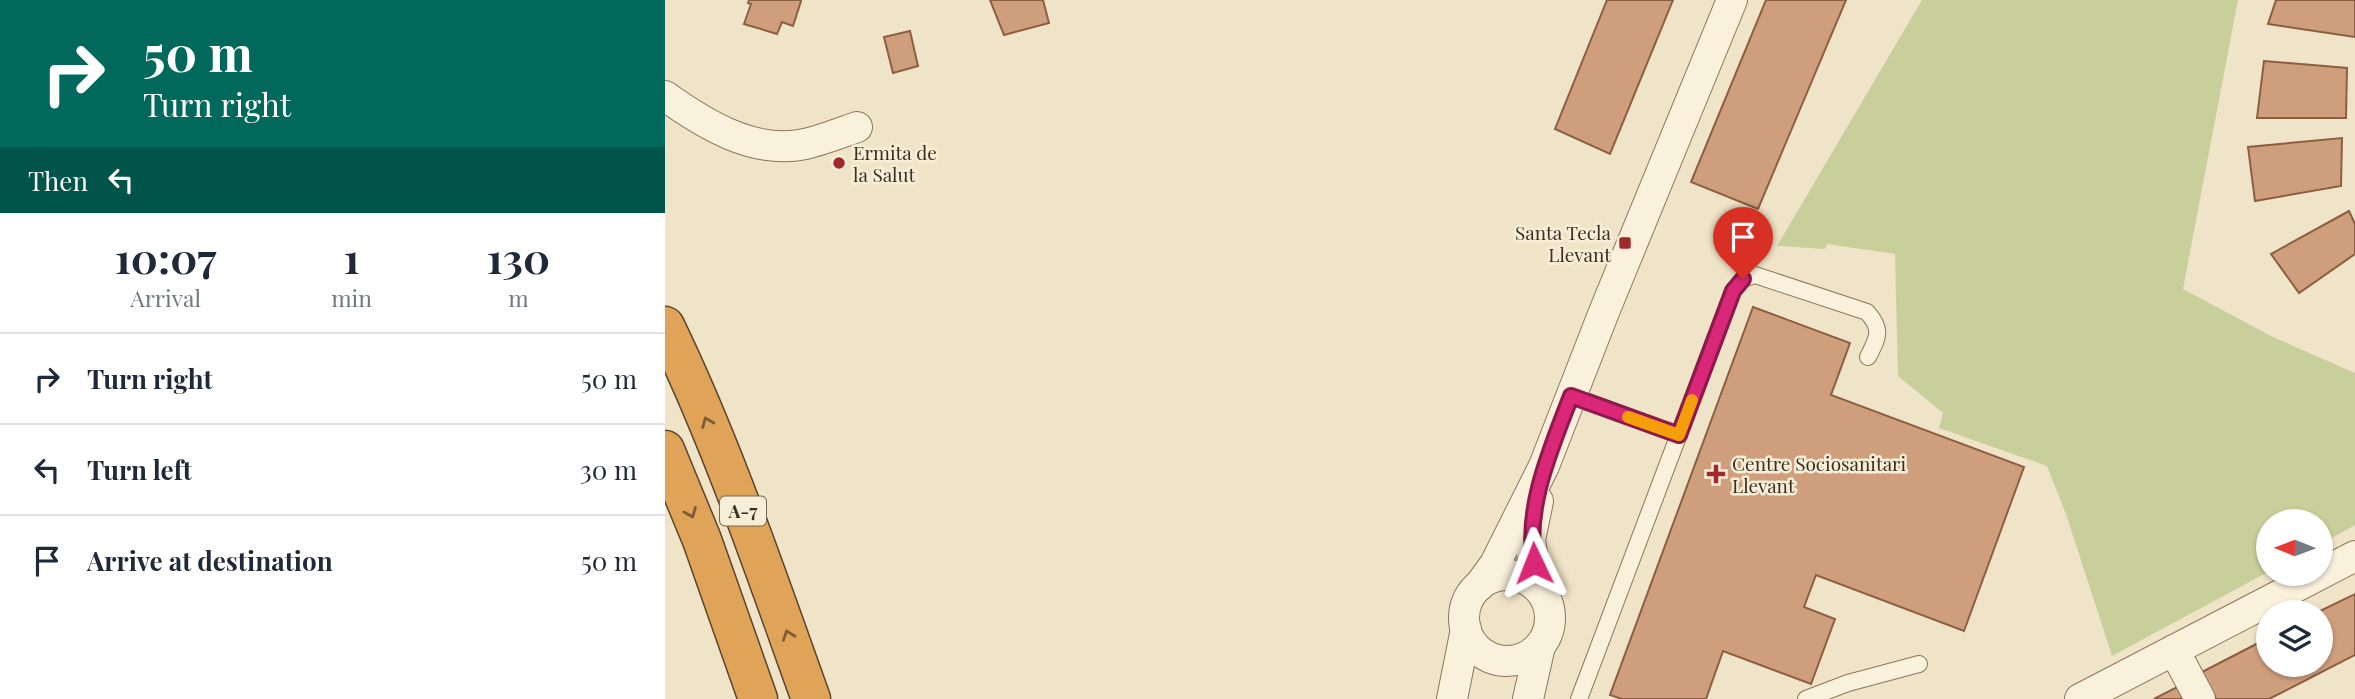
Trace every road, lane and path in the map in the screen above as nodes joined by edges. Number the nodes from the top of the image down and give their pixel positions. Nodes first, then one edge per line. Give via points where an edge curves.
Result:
1 (1732, 0) edge
2 (665, 96) edge
3 (857, 127) dead end
4 (665, 326) edge
5 (1868, 357) dead end
6 (1571, 396) junction
7 (1679, 435) junction
8 (665, 450) edge
9 (1544, 466) junction
10 (2355, 556) edge
11 (1479, 586) junction
12 (1537, 587) junction
13 (1466, 629) junction
14 (2174, 650) junction
15 (1519, 655) junction
16 (1919, 664) dead end
17 (1452, 697) edge
18 (758, 699) edge
19 (811, 699) edge
20 (1527, 699) edge
21 (1579, 699) edge
22 (1806, 699) edge
23 (2080, 699) edge
24 (2200, 699) edge

1 - 6 street
2 - 3 street via 703,123 760,145 802,144
19 -> 4 highway, A-7 via 751,529
5 - 7 lane via 1878,336 1877,323 1867,312 1755,275 1743,279 1733,291
6 - 7 lane
6 - 9 street
7 - 21 lane
8 -> 18 highway, A-7
9 - 11 street via 1495,564
9 - 12 street via 1530,540
10 - 14 street
11 - 12 street via 1502,575 1515,575
11 - 13 street via 1467,606
12 - 15 street via 1549,609 1547,634
13 - 15 street via 1489,657
13 - 17 street
14 - 23 street
14 - 24 street
15 - 17 street
15 - 20 street
16 - 22 lane

